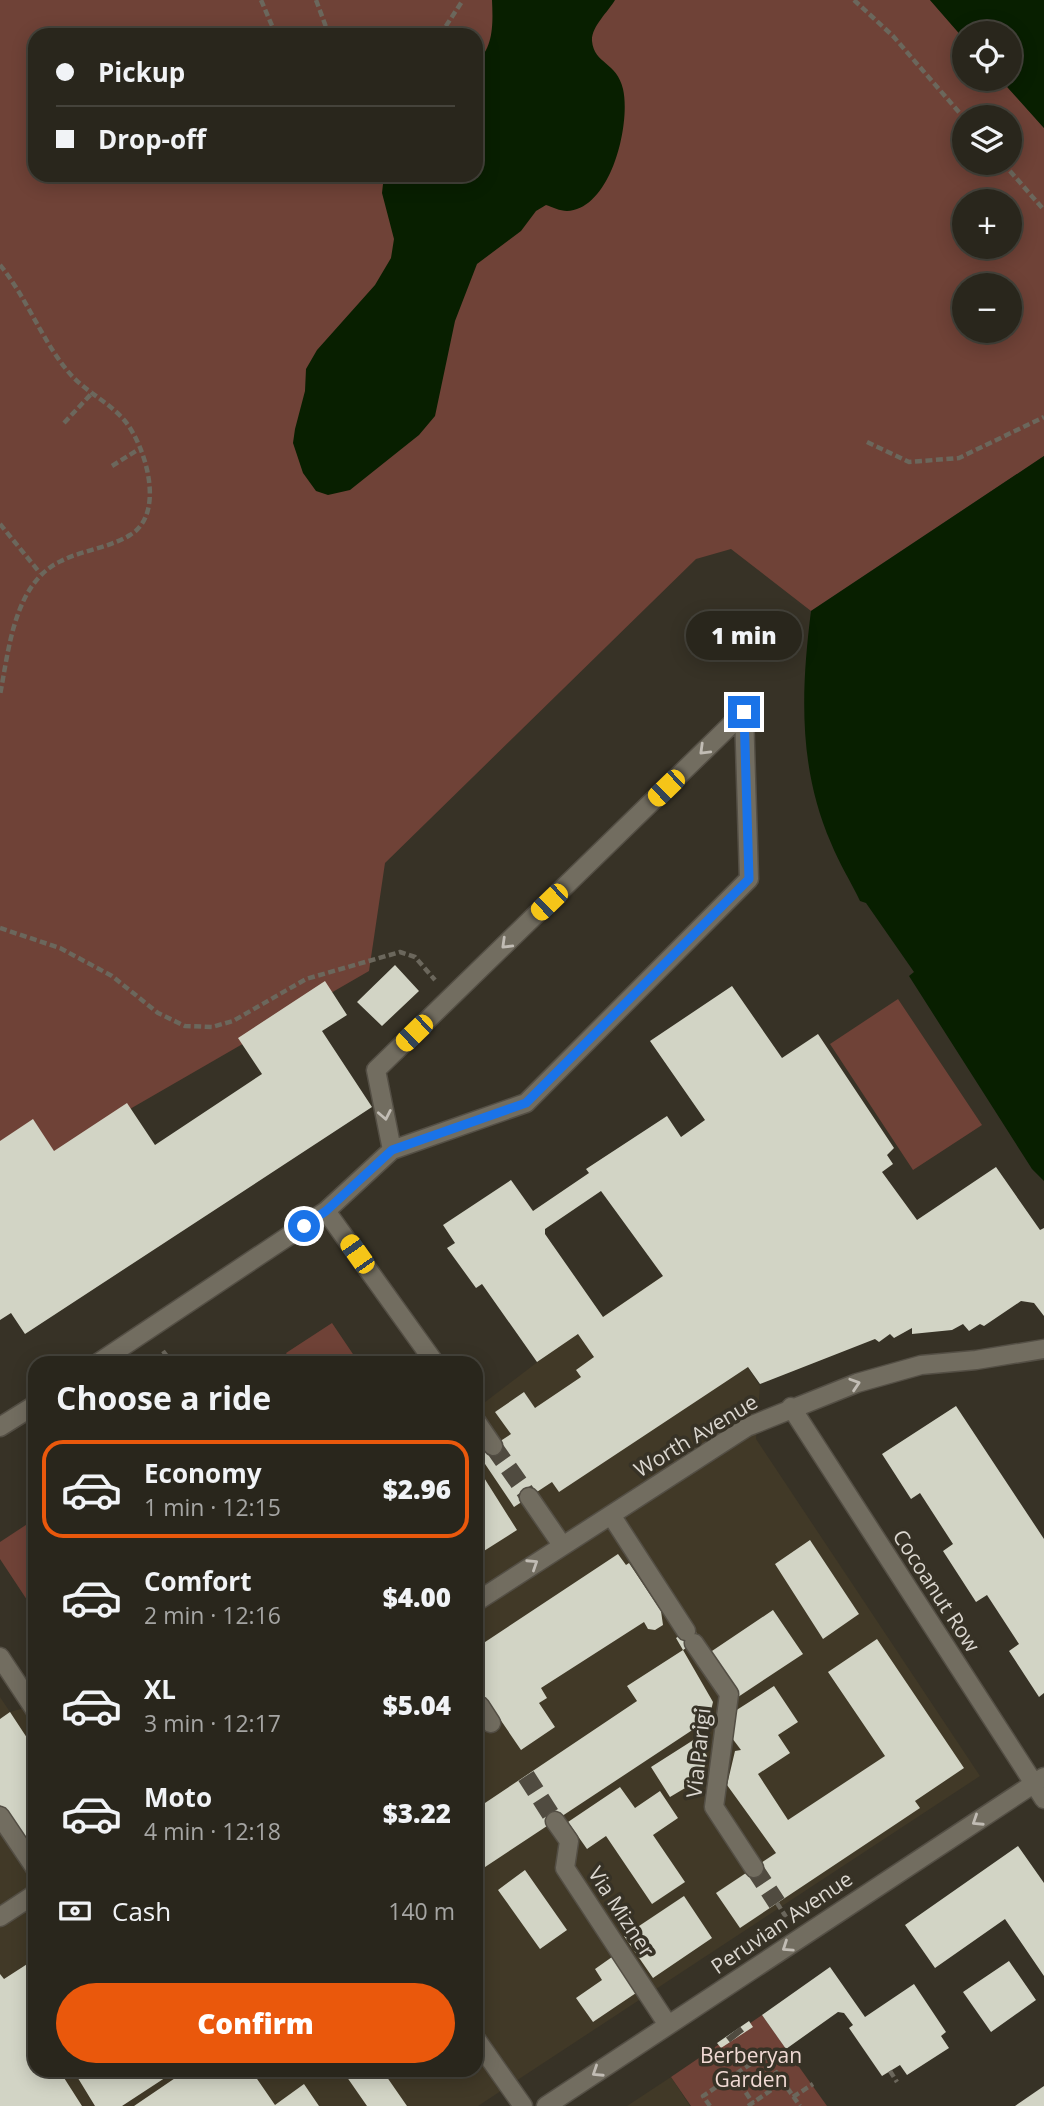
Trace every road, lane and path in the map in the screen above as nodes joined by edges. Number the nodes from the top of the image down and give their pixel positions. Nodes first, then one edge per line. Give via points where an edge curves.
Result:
1 (261, 0) edge
2 (316, 0) edge
3 (464, 0) edge
4 (855, 0) edge
5 (273, 28) edge
6 (326, 28) edge
7 (444, 28) edge
8 (953, 105) edge
9 (1013, 175) edge
10 (1044, 210) edge
11 (0, 265) edge
12 (93, 392) junction
13 (1044, 417) edge
14 (64, 423) dead end
15 (867, 442) dead end
16 (139, 449) junction
17 (112, 466) dead end
18 (0, 524) edge
19 (40, 572) junction
20 (0, 695) edge
21 (0, 928) edge
22 (452, 996) junction
23 (392, 1150) junction
24 (326, 1211) junction
25 (1044, 1349) edge
26 (108, 1356) edge
27 (430, 1356) edge
28 (791, 1407) junction
29 (28, 1409) edge
30 (0, 1427) edge
31 (483, 1431) edge
32 (493, 1446) tunnel mouth
33 (529, 1497) tunnel mouth
34 (611, 1515) junction
35 (562, 1545) junction
36 (483, 1597) edge
37 (0, 1657) edge
38 (28, 1699) edge
39 (483, 1711) edge
40 (491, 1723) dead end
41 (1041, 1786) edge
42 (0, 1816) edge
43 (555, 1821) tunnel mouth
44 (28, 1858) edge
45 (754, 1868) tunnel mouth
46 (28, 1899) edge
47 (0, 1917) edge
48 (668, 2025) junction
49 (483, 2049) edge
50 (890, 2071) dead end
51 (734, 2075) junction
52 (783, 2082) junction
53 (897, 2082) dead end
54 (813, 2084) dead end
55 (793, 2097) junction
56 (750, 2104) edge
57 (523, 2106) edge
58 (546, 2106) edge
59 (710, 2106) edge
60 (800, 2106) edge

1 - 5 path
2 - 6 path
3 - 7 path
4 - 8 path
9 - 10 path
11 - 12 path via 72,376
12 - 14 path
12 - 16 path via 127,423
13 - 15 path via 959,458 909,462
16 - 17 path
16 - 19 path via 150,486 151,508 146,520 132,535
18 - 19 path
19 - 20 path via 12,633
21 - 22 path via 71,954 185,1026 212,1027 233,1021 306,979 400,952 415,957
22 -> 23 street via 376,1070
23 -> 22 street via 526,1103 749,879 744,712
23 - 24 street
24 - 26 street
24 - 27 street
28 -> 25 street, Worth Avenue via 921,1365
28 - 34 street, Worth Avenue via 747,1427
28 - 41 street, Cocoanut Row
29 - 30 street
31 - 32 street
33 - 35 street
34 - 35 street, Worth Avenue
34 - 45 street, Via Parigi via 729,1694 714,1807
36 -> 35 street, Worth Avenue
37 - 38 street
39 - 40 street
41 -> 48 street, Peruvian Avenue
42 - 44 street
43 - 48 street, Via Mizner via 569,1841 565,1868
46 - 47 street
48 -> 58 street, Peruvian Avenue
49 - 57 street
50 - 53 path
51 - 52 path via 764,2055
51 - 56 path
51 - 59 path via 703,2096
52 - 55 path
52 - 56 path
54 - 55 path
55 - 60 path

